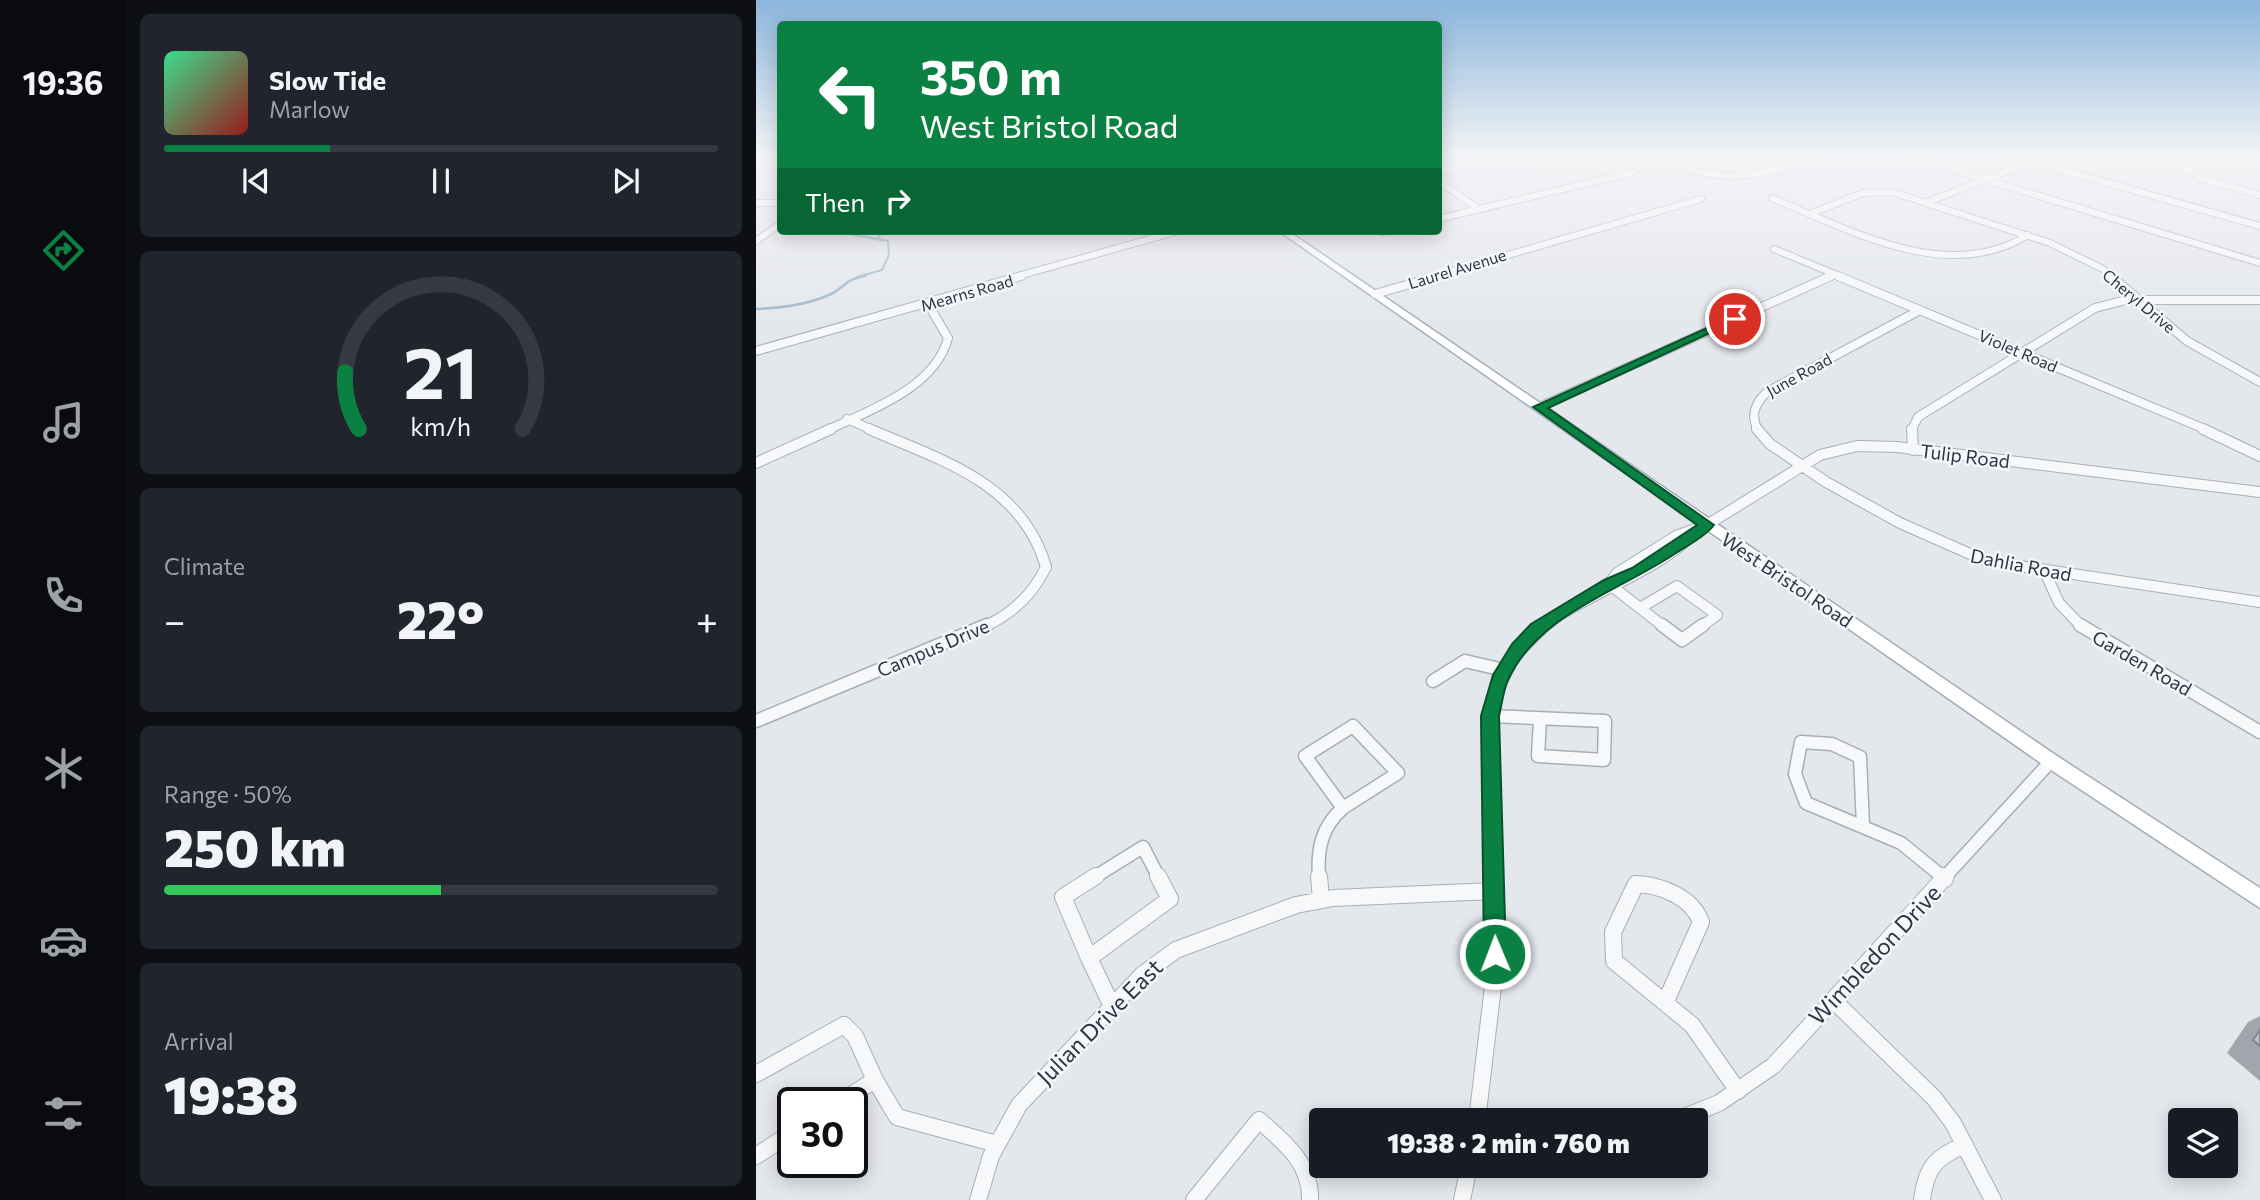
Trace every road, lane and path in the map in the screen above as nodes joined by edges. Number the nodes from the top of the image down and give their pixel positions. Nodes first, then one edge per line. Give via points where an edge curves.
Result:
1 (1463, 213) edge
2 (1654, 213) edge
3 (1812, 213) edge
4 (1960, 213) edge
5 (2093, 213) edge
6 (2214, 213) edge
7 (1442, 218) edge
8 (777, 226) edge
9 (2260, 226) edge
10 (1164, 235) edge
11 (1289, 235) edge
12 (2028, 236) junction
13 (756, 241) edge
14 (1774, 249) dead end
15 (2260, 264) edge
16 (1835, 274) junction
17 (1375, 294) junction
18 (950, 298) junction
19 (2140, 300) junction
20 (2260, 300) edge
21 (928, 304) junction
22 (1920, 310) junction
23 (934, 314) junction
24 (756, 351) edge
25 (2022, 352) junction
26 (2260, 382) edge
27 (1539, 407) junction
28 (847, 419) junction
29 (1913, 450) junction
30 (2260, 456) edge
31 (756, 463) edge
32 (1802, 466) junction
33 (2260, 492) edge
34 (1707, 525) junction
35 (2045, 572) junction
36 (1609, 584) junction
37 (2260, 602) edge
38 (1640, 608) junction
39 (1504, 670) junction
40 (1433, 681) dead end
41 (1490, 716) junction
42 (1540, 719) junction
43 (756, 721) edge
44 (2260, 732) edge
45 (2051, 761) junction
46 (1343, 808) junction
47 (1864, 826) junction
48 (1945, 879) junction
49 (1493, 891) junction
50 (2260, 899) edge
51 (1321, 900) junction
52 (1088, 958) junction
53 (1833, 1000) junction
54 (1666, 1001) junction
55 (1112, 1006) junction
56 (756, 1074) edge
57 (876, 1080) junction
58 (865, 1087) edge
59 (1738, 1091) junction
60 (1478, 1108) edge
61 (1708, 1109) edge
62 (777, 1142) edge
63 (997, 1144) junction
64 (1965, 1145) junction
65 (756, 1156) edge
66 (1467, 1178) edge
67 (978, 1200) edge
68 (1194, 1200) edge
69 (1310, 1200) edge
70 (1462, 1200) edge
71 (1922, 1200) edge
72 (1993, 1200) edge

1 - 7 street
2 - 17 street, Laurel Avenue
3 - 12 street via 1897,245 1940,254 1989,253
4 - 12 street, Cheryl Drive
5 - 15 street
6 - 9 street
8 - 13 street
10 - 18 street, Mearns Road
11 - 17 main road, West Bristol Road
12 - 19 street, Cheryl Drive via 2096,265
14 - 16 street, Violet Road
16 - 22 street, Violet Road
16 - 27 street
17 - 27 main road, West Bristol Road
18 - 21 street, Mearns Road
18 - 23 street
19 - 20 street
19 - 25 street via 2095,307
19 - 26 street, Cheryl Drive via 2187,341
21 - 23 street
21 - 24 street, Mearns Road
22 - 25 street, Violet Road
22 - 32 street, June Road via 1761,396 1753,416 1757,429 1774,449
23 - 28 street via 948,338 934,367
25 - 29 street via 1918,417 1912,426
25 - 30 street, Violet Road
27 - 34 main road, West Bristol Road
28 - 31 street
28 - 43 street, Campus Drive via 972,474 994,489 1040,543 1046,567 1034,591 994,622
29 - 32 street, Tulip Road via 1847,447
29 - 33 street, Tulip Road
32 - 34 street, Tulip Road
32 - 35 street, Dahlia Road via 1947,548 1984,561
34 - 36 street, Tulip Road via 1625,580
34 - 45 main road, West Bristol Road
35 - 37 street, Dahlia Road
35 - 44 street, Garden Road via 2059,603 2084,629
36 - 38 street
36 - 39 street, Tulip Road via 1537,629
38 - 38 street via 1677,586 1717,615 1682,640
39 - 40 street via 1465,661
39 - 41 street, Tulip Road
41 - 42 street
41 - 49 street, Tulip Road
42 - 42 street via 1605,721 1604,760 1538,756
45 - 48 street, Wimbledon Drive
45 - 50 main road, West Bristol Road
46 - 46 street via 1305,756 1353,726 1398,773
46 - 51 street via 1331,816 1320,838
47 - 47 street via 1813,808 1799,794 1796,756 1801,742 1849,749 1860,757
47 - 48 street via 1900,843
48 - 53 street, Wimbledon Drive
49 - 51 street, Julian Drive East
49 - 60 street, Tulip Road via 1495,970
51 - 55 street, Julian Drive East via 1176,950 1142,975
52 - 52 street via 1063,897 1143,847 1170,899
52 - 55 street
53 - 59 street, Wimbledon Drive via 1773,1066
53 - 64 street via 1934,1098
54 - 54 street via 1621,968 1609,951 1636,884 1651,885 1686,902 1700,916
54 - 59 street via 1692,1025
55 - 63 street, Julian Drive East via 1028,1094
56 - 57 street via 844,1025 855,1036
57 - 58 street
57 - 63 street via 897,1117
59 - 61 street, Wimbledon Drive
62 - 65 street
63 - 67 street, Julian Drive East
64 - 71 street via 1929,1164
64 - 72 street
66 - 70 street
68 - 69 street via 1259,1120 1294,1152 1311,1177

